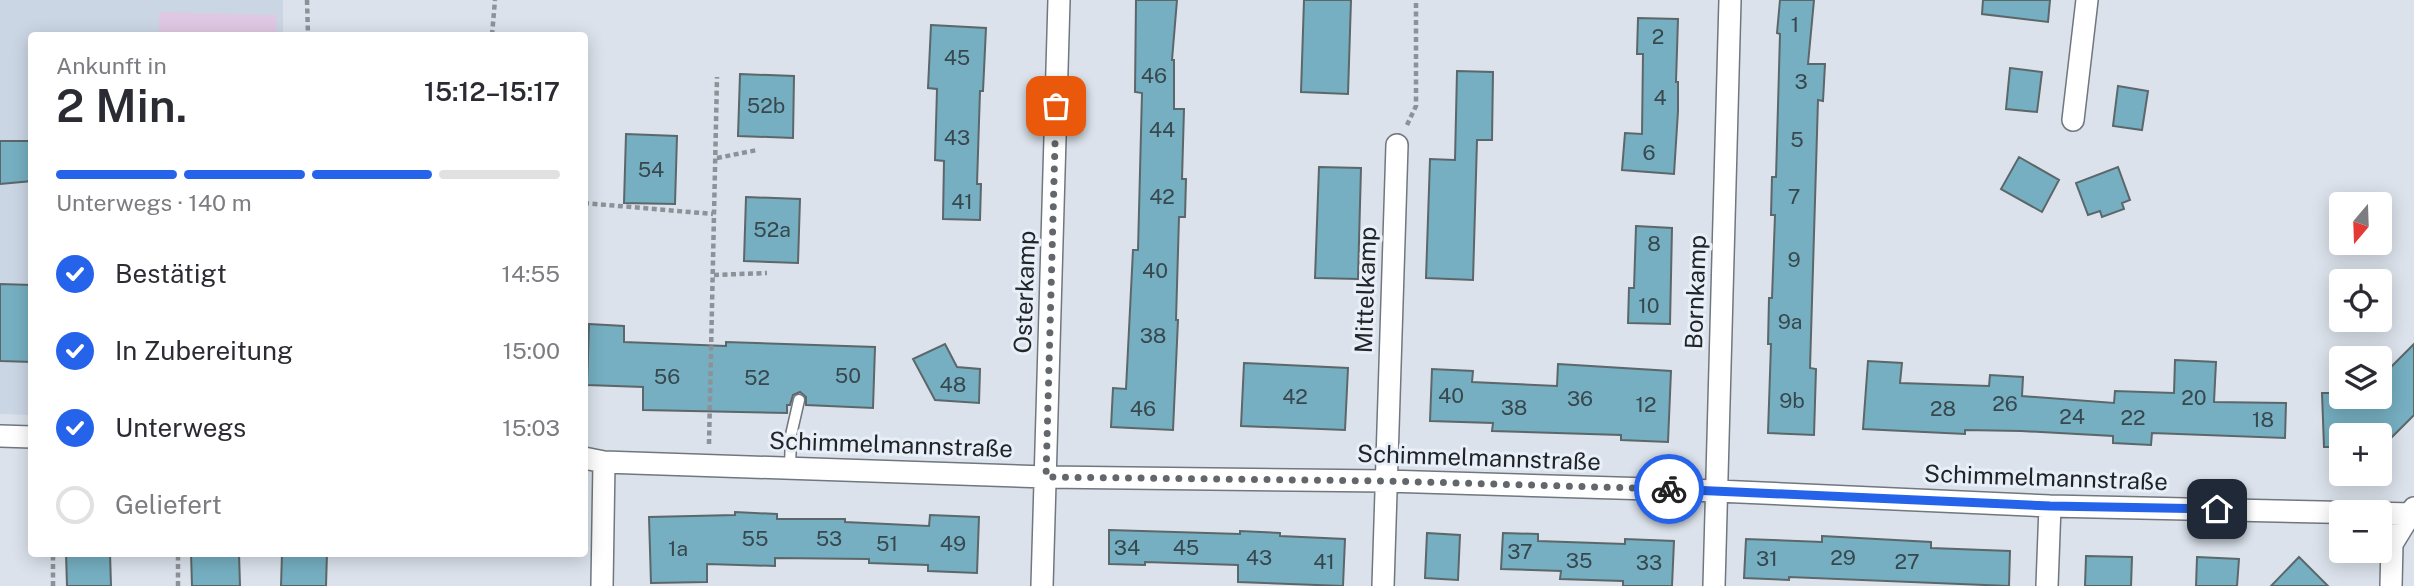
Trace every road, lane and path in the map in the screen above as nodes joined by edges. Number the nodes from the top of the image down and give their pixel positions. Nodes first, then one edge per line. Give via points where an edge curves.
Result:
1 (307, 0) edge
2 (495, 0) edge
3 (1059, 0) edge
4 (1416, 0) edge
5 (1730, 0) edge
6 (2087, 0) edge
7 (308, 32) edge
8 (492, 32) edge
9 (717, 77) dead end
10 (2073, 120) dead end
11 (1397, 145) joint
12 (757, 150) dead end
13 (717, 158) junction
14 (588, 203) edge
15 (713, 214) junction
16 (768, 273) dead end
17 (714, 275) junction
18 (799, 400) dead end
19 (0, 436) edge
20 (28, 438) edge
21 (594, 460) edge
22 (708, 466) junction
23 (790, 468) junction
24 (1046, 477) junction
25 (1386, 481) junction
26 (1717, 491) junction
27 (2050, 506) junction
28 (2412, 512) edge
29 (54, 557) edge
30 (178, 557) edge
31 (53, 586) edge
32 (178, 586) edge
33 (602, 586) edge
34 (1042, 586) edge
35 (1383, 586) edge
36 (1714, 586) edge
37 (2047, 586) edge
38 (2390, 586) edge

1 - 7 path
2 - 8 path
3 - 24 street, Osterkamp
4 - 11 path via 1416,106
5 - 26 street, Bornkamp
6 - 10 street
9 - 13 path
11 - 25 street, Mittelkamp
12 - 13 path
13 - 15 path
14 - 15 path
15 - 17 path
16 - 17 path
17 - 22 path
18 - 23 lane
19 - 20 street
21 - 22 street, Schimmelmannstraße
21 - 33 street
22 - 23 street, Schimmelmannstraße
23 - 24 street, Schimmelmannstraße
24 - 25 street, Schimmelmannstraße
24 - 34 street, Osterkamp
25 - 26 street, Schimmelmannstraße
25 - 35 street, Mittelkamp
26 - 27 street, Schimmelmannstraße
26 - 36 street, Bornkamp
27 - 28 street, Schimmelmannstraße
27 - 37 street
28 - 38 street via 2392,544
29 - 31 path
30 - 32 path

